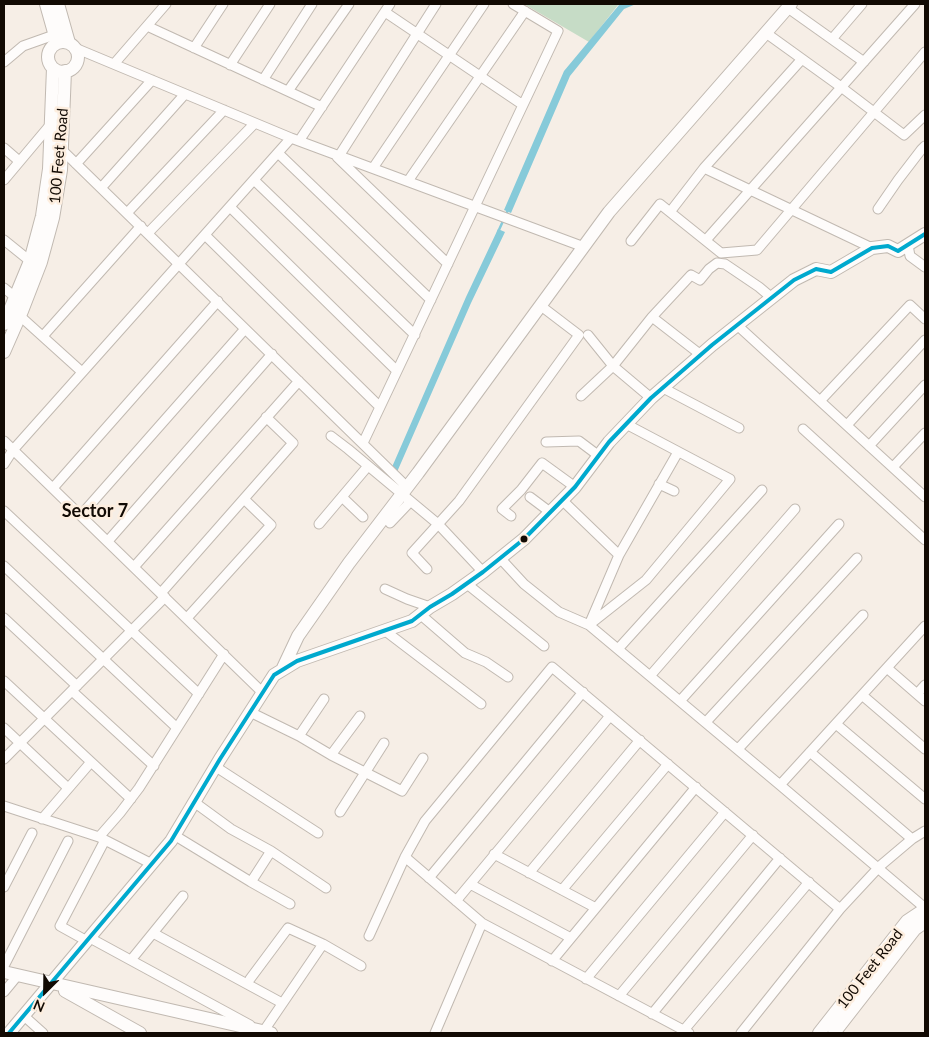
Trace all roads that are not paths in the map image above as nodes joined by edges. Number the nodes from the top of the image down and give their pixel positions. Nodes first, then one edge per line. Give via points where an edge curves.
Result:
1 (166, 4) edge
2 (223, 4) edge
3 (270, 4) edge
4 (312, 4) edge
5 (349, 4) edge
6 (390, 4) edge
7 (436, 4) edge
8 (484, 4) edge
9 (513, 4) edge
10 (862, 4) edge
11 (915, 4) edge
12 (50, 5) edge
13 (790, 6) edge
14 (525, 11) junction
15 (385, 12) junction
16 (147, 26) junction
17 (766, 33) junction
18 (417, 34) junction
19 (832, 39) junction
20 (64, 43) junction
21 (194, 48) junction
22 (925, 52) edge
23 (449, 55) junction
24 (802, 59) junction
25 (4, 62) edge
26 (864, 62) junction
27 (114, 64) junction
28 (230, 65) junction
29 (59, 70) junction
30 (480, 76) junction
31 (152, 80) junction
32 (263, 80) junction
33 (841, 87) junction
34 (288, 91) junction
35 (185, 94) junction
36 (523, 105) junction
37 (322, 107) junction
38 (224, 110) junction
39 (874, 112) junction
40 (925, 115) edge
41 (255, 123) junction
42 (51, 124) junction
43 (295, 139) junction
44 (925, 146) edge
45 (4, 148) edge
46 (61, 149) junction
47 (278, 153) junction
48 (336, 155) junction
49 (19, 161) junction
50 (76, 164) junction
51 (373, 168) junction
52 (704, 168) junction
53 (4, 180) edge
54 (254, 180) junction
55 (408, 181) junction
56 (101, 188) junction
57 (750, 190) junction
58 (476, 206) junction
59 (230, 207) junction
60 (878, 209) dead end
61 (792, 210) junction
62 (670, 212) junction
63 (127, 213) junction
64 (141, 226) junction
65 (148, 233) junction
66 (205, 234) junction
67 (925, 234) edge
68 (4, 240) edge
69 (706, 240) junction
70 (631, 241) dead end
71 (908, 245) junction
72 (584, 247) junction
73 (872, 248) junction
74 (30, 261) junction
75 (179, 264) junction
76 (448, 264) junction
77 (925, 268) edge
78 (4, 288) edge
79 (16, 297) junction
80 (772, 298) junction
81 (431, 300) junction
82 (218, 301) junction
83 (541, 306) junction
84 (20, 316) junction
85 (652, 317) junction
86 (925, 319) edge
87 (4, 324) edge
88 (737, 326) junction
89 (245, 328) junction
90 (414, 335) junction
91 (588, 335) dead end
92 (43, 336) junction
93 (925, 340) edge
94 (4, 352) edge
95 (272, 354) junction
96 (701, 355) junction
97 (613, 366) junction
98 (397, 371) junction
99 (82, 372) junction
100 (299, 380) junction
101 (925, 385) edge
102 (663, 388) junction
103 (581, 396) dead end
104 (651, 398) junction
105 (820, 401) junction
106 (380, 407) junction
107 (266, 418) junction
108 (626, 424) junction
109 (847, 425) junction
110 (739, 428) dead end
111 (803, 429) dead end
112 (331, 436) dead end
113 (923, 439) edge
114 (4, 441) edge
115 (546, 442) dead end
116 (363, 443) junction
117 (869, 446) junction
118 (13, 450) junction
119 (678, 452) junction
120 (599, 456) junction
121 (4, 464) edge
122 (368, 466) junction
123 (893, 468) junction
124 (660, 484) junction
125 (53, 488) junction
126 (575, 488) junction
127 (762, 490) dead end
128 (674, 491) dead end
129 (407, 494) junction
130 (342, 497) junction
131 (530, 497) dead end
132 (925, 497) edge
133 (244, 499) junction
134 (562, 500) junction
135 (795, 509) dead end
136 (4, 511) edge
137 (550, 512) junction
138 (81, 515) junction
139 (511, 516) dead end
140 (363, 517) dead end
141 (390, 523) dead end
142 (318, 524) dead end
143 (438, 524) junction
144 (839, 524) dead end
145 (925, 540) edge
146 (108, 541) junction
147 (619, 555) junction
148 (500, 558) junction
149 (857, 558) dead end
150 (4, 566) edge
151 (134, 567) junction
152 (427, 569) dead end
153 (483, 572) junction
154 (467, 584) junction
155 (386, 589) dead end
156 (163, 595) junction
157 (426, 611) junction
158 (863, 615) dead end
159 (4, 618) edge
160 (187, 618) junction
161 (589, 625) junction
162 (925, 626) edge
163 (384, 630) junction
164 (132, 631) junction
165 (544, 646) dead end
166 (618, 649) junction
167 (224, 654) junction
168 (104, 659) junction
169 (887, 668) junction
170 (282, 670) junction
171 (650, 676) junction
172 (508, 677) dead end
173 (4, 681) edge
174 (925, 685) edge
175 (74, 689) junction
176 (262, 692) junction
177 (582, 692) junction
178 (199, 694) junction
179 (917, 694) junction
180 (862, 695) junction
181 (324, 699) dead end
182 (680, 701) junction
183 (925, 701) edge
184 (481, 704) dead end
185 (250, 712) junction
186 (360, 716) dead end
187 (610, 716) junction
188 (44, 719) junction
189 (706, 722) junction
190 (836, 724) junction
191 (4, 728) edge
192 (177, 728) junction
193 (299, 736) junction
194 (640, 740) junction
195 (20, 743) junction
196 (384, 743) dead end
197 (738, 749) junction
198 (925, 749) edge
199 (810, 752) junction
200 (331, 755) junction
201 (423, 758) dead end
202 (4, 759) edge
203 (91, 762) junction
204 (668, 764) junction
205 (154, 766) junction
206 (216, 767) junction
207 (364, 773) junction
208 (780, 785) junction
209 (696, 787) junction
210 (68, 788) junction
211 (131, 799) junction
212 (925, 799) edge
213 (194, 802) junction
214 (4, 806) edge
215 (340, 812) dead end
216 (726, 812) junction
217 (42, 819) junction
218 (925, 831) edge
219 (32, 833) dead end
220 (318, 833) dead end
221 (174, 835) junction
222 (753, 835) junction
223 (102, 839) junction
224 (912, 840) junction
225 (68, 841) dead end
226 (271, 852) junction
227 (494, 854) junction
228 (404, 857) junction
229 (780, 858) junction
230 (152, 864) junction
231 (878, 868) junction
232 (529, 873) junction
233 (429, 878) junction
234 (251, 882) junction
235 (809, 882) junction
236 (470, 884) junction
237 (4, 887) edge
238 (326, 888) dead end
239 (562, 890) junction
240 (183, 896) dead end
241 (456, 901) junction
242 (290, 904) dead end
243 (596, 908) junction
244 (840, 909) junction
245 (925, 917) edge
246 (482, 923) junction
247 (153, 933) junction
248 (369, 936) dead end
249 (571, 938) junction
250 (89, 939) junction
251 (323, 944) junction
252 (131, 960) junction
253 (552, 961) junction
254 (4, 966) edge
255 (362, 966) dead end
256 (4, 972) edge
257 (18, 976) junction
258 (250, 979) dead end
259 (586, 979) junction
260 (51, 984) junction
261 (4, 992) edge
262 (619, 996) junction
263 (282, 1003) junction
264 (652, 1014) junction
265 (24, 1016) junction
266 (686, 1032) edge
267 (9, 1033) edge
268 (43, 1033) edge
269 (140, 1033) edge
270 (266, 1033) edge
271 (435, 1033) edge
272 (741, 1033) edge
273 (819, 1033) edge
274 (834, 1033) edge

1 - 16 street
2 - 21 street
3 - 28 street
4 - 32 street
5 - 34 street
6 - 15 street
7 - 18 street
8 - 23 street
9 - 14 street
10 - 19 street
11 - 26 street
12 - 20 street
13 - 17 street
13 - 19 street
14 - 30 street
14 - 36 street via 558,31
15 - 18 street
15 - 37 street
16 - 21 street
16 - 27 street
17 - 24 street
17 - 72 street via 609,212
18 - 23 street
18 - 48 street
19 - 26 street
20 - 25 street via 23,46
20 - 27 street
20 - 29 street, 100 Feet Road via 53,46 49,53 49,61
20 - 29 street via 78,56 70,70
21 - 28 street
22 - 39 street
23 - 30 street
23 - 51 street
24 - 33 street
24 - 52 street
26 - 33 street
27 - 31 street
28 - 32 street
29 - 42 street, 100 Feet Road
29 - 46 street, 100 Feet Road
30 - 36 street
30 - 55 street
31 - 35 street
31 - 50 street
32 - 34 street
33 - 39 street
33 - 57 street
34 - 37 street
35 - 38 street
35 - 56 street
36 - 58 street
37 - 43 street
38 - 41 street
38 - 63 street
39 - 40 street via 904,135
39 - 61 street
41 - 43 street
41 - 65 street
42 - 49 street
42 - 74 street, 100 Feet Road via 42,216
43 - 47 street
43 - 48 street
44 - 60 street
45 - 49 street
46 - 50 street
46 - 84 street, 100 Feet Road via 53,218 41,262
47 - 54 street
47 - 81 street
48 - 51 street
48 - 76 street
49 - 53 street
50 - 56 street
51 - 55 street
52 - 57 street
52 - 62 street
54 - 59 street
54 - 90 street
55 - 58 street
56 - 63 street
57 - 61 street
57 - 69 street
58 - 72 street
58 - 76 street
59 - 66 street
59 - 98 street
61 - 69 street via 757,250 721,253
61 - 73 street
62 - 69 street
62 - 70 street via 660,204
63 - 64 street
64 - 65 street
64 - 92 street
65 - 75 street
66 - 75 street
66 - 106 street
67 - 71 street
68 - 74 street
71 - 73 street via 898,251 888,246
71 - 77 street via 910,256
72 - 83 street
73 - 80 street via 831,272 816,269 794,280
74 - 79 street, 100 Feet Road
75 - 82 street
75 - 99 street
76 - 81 street
78 - 79 street
79 - 87 street, 100 Feet Road
80 - 85 street via 725,264 717,263 700,280 691,275
80 - 88 street
81 - 90 street
82 - 89 street
82 - 125 street
83 - 129 street
83 - 143 street via 578,335 459,501
84 - 92 street
84 - 94 street, 100 Feet Road
85 - 96 street
85 - 97 street
86 - 105 street via 910,305
88 - 96 street
88 - 105 street
89 - 95 street
89 - 138 street
90 - 98 street
91 - 97 street
92 - 99 street
93 - 109 street
95 - 100 street
95 - 146 street
96 - 102 street
97 - 103 street
97 - 104 street
98 - 106 street
99 - 118 street
100 - 107 street
100 - 116 street
101 - 117 street
102 - 104 street
102 - 110 street
104 - 108 street
105 - 109 street
106 - 116 street
107 - 133 street via 293,443
107 - 151 street
108 - 119 street
108 - 120 street
109 - 117 street
111 - 145 street
112 - 122 street
113 - 123 street
114 - 118 street
115 - 120 street via 579,441
116 - 129 street
117 - 123 street
118 - 121 street
118 - 125 street
119 - 124 street
119 - 161 street via 730,479 646,580
120 - 126 street
122 - 129 street
122 - 130 street
123 - 132 street
124 - 128 street
124 - 147 street
125 - 138 street
126 - 134 street
126 - 139 street via 542,462 502,509
127 - 166 street
129 - 141 street
129 - 143 street
129 - 170 street via 349,562 298,636
130 - 140 street
130 - 142 street
131 - 137 street
133 - 156 street
133 - 160 street via 271,525
134 - 137 street
134 - 147 street
135 - 171 street
136 - 164 street
137 - 148 street
138 - 146 street
143 - 152 street via 412,552
143 - 153 street
144 - 182 street
146 - 151 street
147 - 161 street
148 - 153 street
148 - 161 street via 524,584 559,612
149 - 189 street
150 - 168 street
151 - 156 street
153 - 154 street
154 - 157 street
154 - 165 street
155 - 157 street
156 - 160 street
156 - 164 street
157 - 163 street via 412,621
157 - 172 street via 465,653
158 - 197 street
159 - 175 street
160 - 167 street
161 - 166 street
162 - 169 street
163 - 170 street via 297,661
163 - 184 street
164 - 168 street
164 - 178 street
166 - 171 street
167 - 176 street
167 - 178 street
168 - 175 street
168 - 192 street
169 - 179 street
169 - 180 street
170 - 176 street via 274,675
171 - 182 street
173 - 188 street
174 - 179 street
175 - 188 street
175 - 205 street
176 - 185 street
177 - 187 street
177 - 228 street via 552,667 425,821
177 - 233 street
178 - 192 street
179 - 183 street
180 - 190 street
180 - 198 street
181 - 193 street
182 - 189 street
185 - 193 street
185 - 206 street
186 - 200 street
187 - 194 street
187 - 227 street
188 - 195 street
188 - 203 street
189 - 197 street
190 - 199 street
190 - 212 street
191 - 195 street
192 - 205 street
193 - 200 street
194 - 204 street
194 - 232 street
195 - 202 street
195 - 210 street
196 - 207 street
197 - 208 street
199 - 208 street
199 - 224 street
200 - 207 street
201 - 207 street via 402,791
203 - 210 street
203 - 211 street
204 - 209 street
204 - 239 street
205 - 211 street
206 - 213 street
206 - 220 street
207 - 215 street
208 - 231 street
209 - 216 street
209 - 243 street
210 - 217 street
211 - 223 street
213 - 221 street
213 - 226 street
214 - 217 street
216 - 222 street
216 - 259 street
217 - 223 street
218 - 224 street
219 - 237 street
221 - 230 street
221 - 234 street
222 - 229 street
222 - 262 street
223 - 230 street
223 - 250 street via 60,926
224 - 231 street
225 - 254 street
226 - 234 street
226 - 238 street
227 - 232 street
227 - 236 street
228 - 233 street
228 - 248 street
229 - 235 street
229 - 264 street
230 - 250 street
231 - 244 street
231 - 245 street
232 - 239 street
233 - 241 street
234 - 242 street
235 - 244 street
235 - 266 street
236 - 241 street
236 - 249 street
239 - 243 street
240 - 247 street
241 - 246 street
243 - 249 street
244 - 272 street
245 - 273 street, 100 Feet Road via 907,921
245 - 274 street, 100 Feet Road
246 - 253 street
246 - 271 street
247 - 252 street
247 - 263 street
249 - 253 street
250 - 252 street
250 - 260 street
251 - 255 street
251 - 258 street via 288,928
251 - 263 street
252 - 270 street
253 - 259 street
256 - 257 street
257 - 260 street
257 - 261 street
259 - 262 street
260 - 265 street
260 - 269 street
260 - 270 street
262 - 264 street
263 - 270 street
264 - 266 street
265 - 267 street
265 - 268 street

